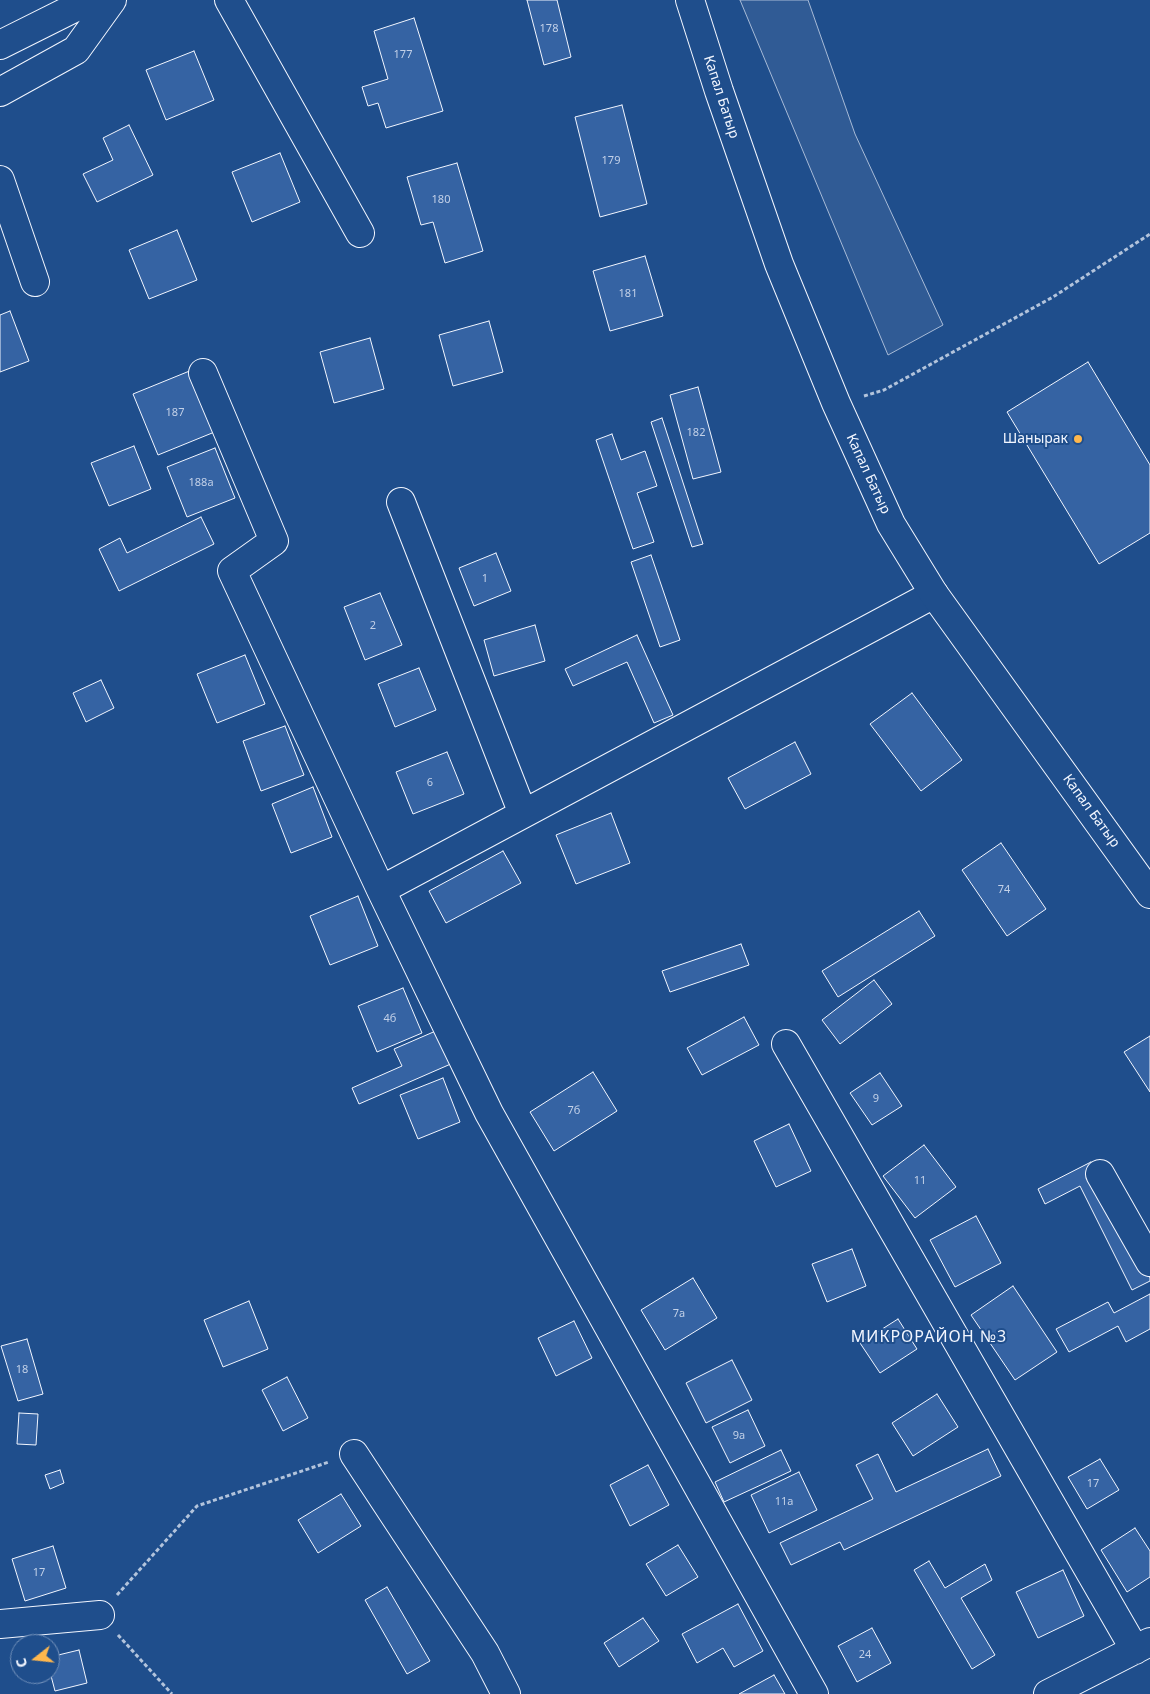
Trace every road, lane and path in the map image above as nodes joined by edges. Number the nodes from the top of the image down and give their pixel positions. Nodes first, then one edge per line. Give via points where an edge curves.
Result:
1 (90, 0) edge
2 (112, 0) edge
3 (229, 0) edge
4 (690, 0) edge
5 (0, 45) edge
6 (0, 92) edge
7 (0, 180) edge
8 (360, 233) dead end
9 (1150, 234) edge
10 (35, 282) dead end
11 (203, 372) dead end
12 (836, 404) junction
13 (401, 502) dead end
14 (934, 594) junction
15 (523, 814) junction
16 (381, 890) junction
17 (1150, 894) edge
18 (786, 1044) dead end
19 (1100, 1174) dead end
20 (1150, 1262) edge
21 (354, 1454) joint
22 (100, 1615) junction
23 (0, 1624) edge
24 (1143, 1646) edge
25 (172, 1694) edge
26 (506, 1694) edge
27 (814, 1694) edge
28 (1048, 1694) edge

1 - 5 street
2 - 6 street via 76,50
3 - 8 street
4 - 12 street, Капал Батыр via 779,264
7 - 10 street
9 - 12 path via 1053,297 884,390
11 - 16 street via 274,541 232,570
12 - 14 street, Капал Батыр via 891,524
13 - 15 street
14 - 15 street
14 - 17 street, Капал Батыр
15 - 16 street
16 - 27 street via 489,1113
18 - 24 street
19 - 20 street
21 - 22 path via 196,1506
21 - 26 street via 485,1653
22 - 23 street
22 - 25 path
24 - 28 street

